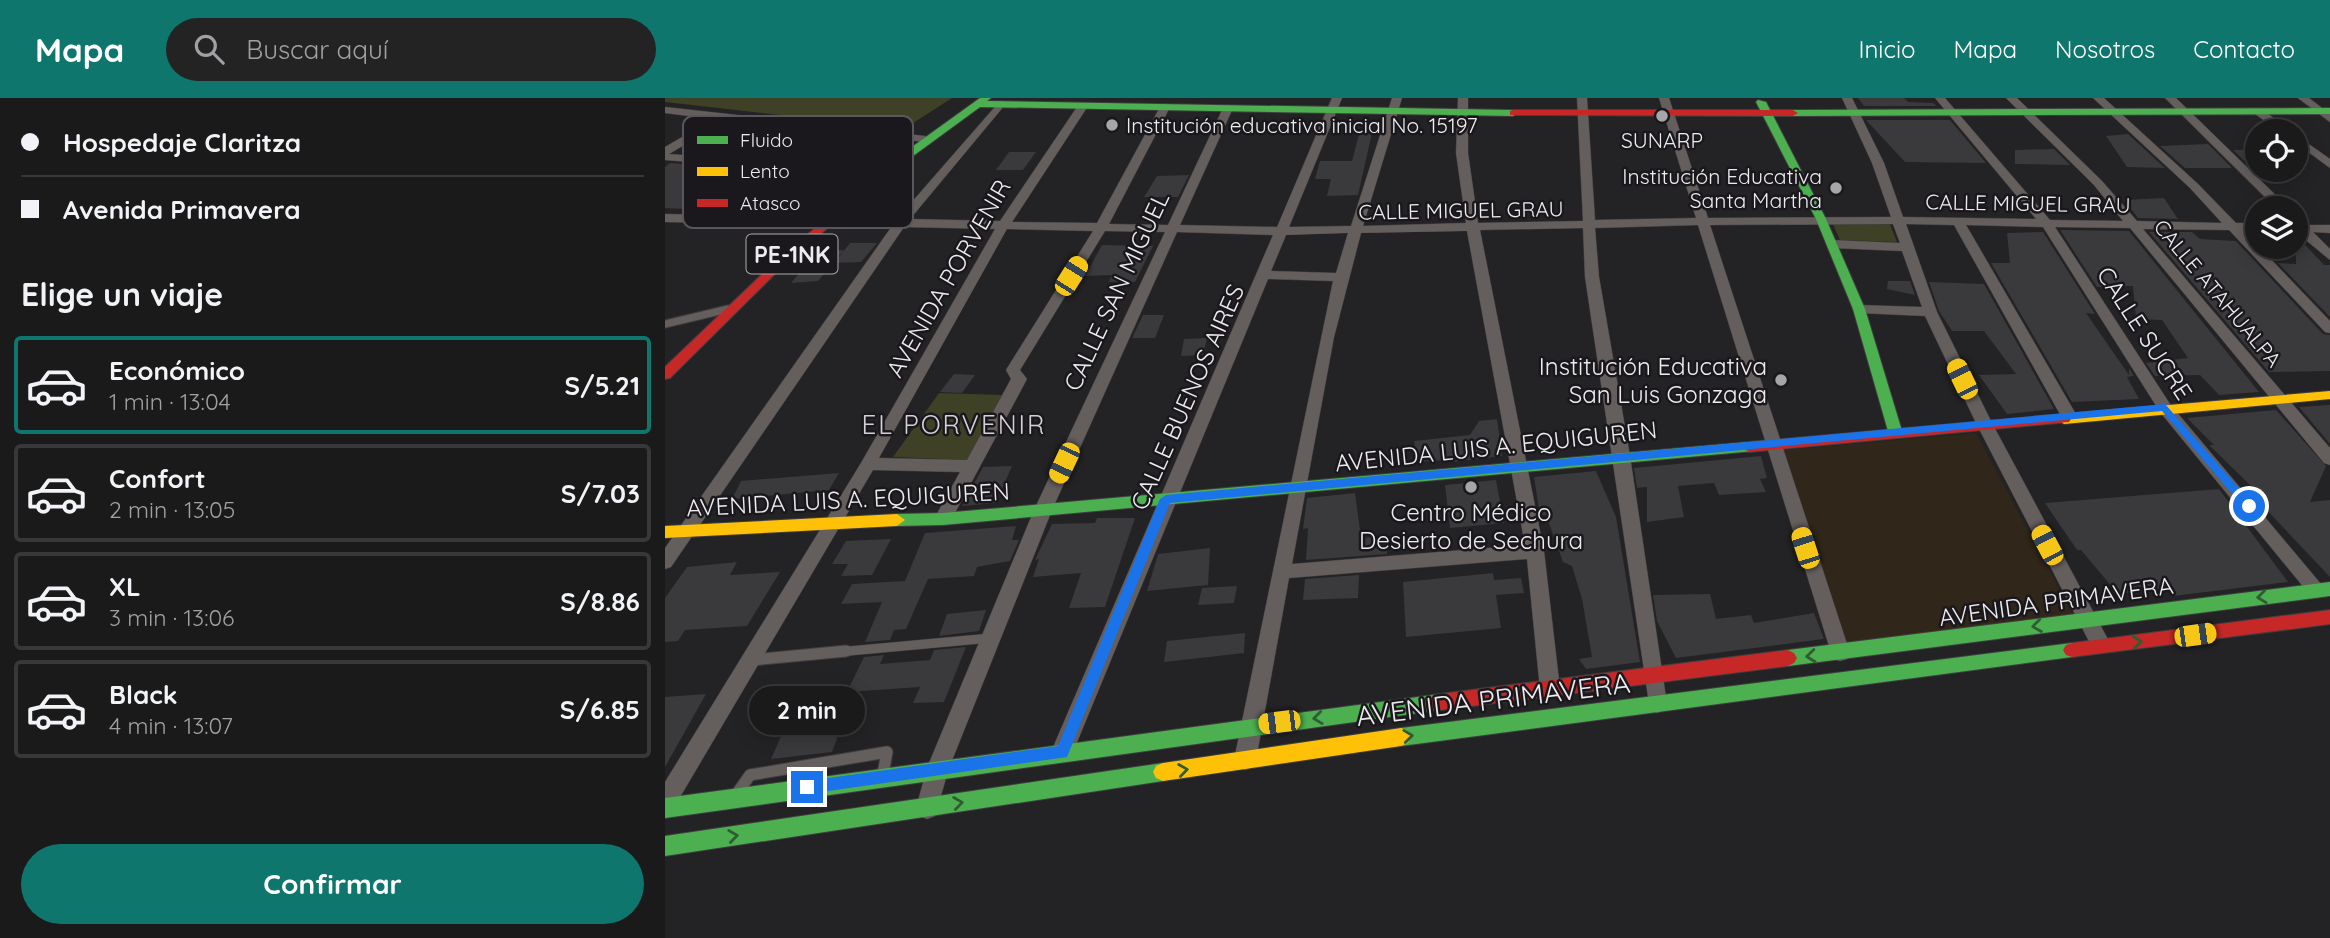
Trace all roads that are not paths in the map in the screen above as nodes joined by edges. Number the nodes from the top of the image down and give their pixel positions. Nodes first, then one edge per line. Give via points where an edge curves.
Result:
1 (1759, 98) edge
2 (1847, 98) edge
3 (1940, 98) edge
4 (2011, 98) edge
5 (2098, 98) edge
6 (2170, 98) edge
7 (2303, 98) edge
8 (985, 101) edge
9 (1135, 102) edge
10 (1335, 104) edge
11 (1394, 104) edge
12 (1462, 105) edge
13 (1083, 106) junction
14 (1582, 106) edge
15 (1667, 106) edge
16 (1165, 107) junction
17 (1228, 108) junction
18 (665, 110) edge
19 (2114, 112) junction
20 (2259, 112) junction
21 (1767, 113) junction
22 (2025, 113) junction
23 (2187, 113) junction
24 (1856, 114) junction
25 (1954, 114) junction
26 (2326, 114) edge
27 (725, 116) edge
28 (2269, 119) edge
29 (913, 138) edge
30 (925, 139) junction
31 (683, 143) edge
32 (2308, 147) edge
33 (913, 149) edge
34 (665, 155) edge
35 (683, 157) edge
36 (2330, 164) edge
37 (2271, 196) edge
38 (913, 205) edge
39 (665, 218) edge
40 (683, 218) edge
41 (1821, 219) junction
42 (1896, 219) junction
43 (1702, 223) junction
44 (1959, 223) junction
45 (2047, 224) junction
46 (2134, 224) junction
47 (913, 225) edge
48 (1587, 226) junction
49 (2232, 226) junction
50 (1002, 227) junction
51 (2245, 227) edge
52 (2308, 227) edge
53 (821, 228) edge
54 (897, 228) edge
55 (1100, 229) junction
56 (1474, 229) junction
57 (2330, 229) edge
58 (1171, 230) junction
59 (1284, 231) junction
60 (1357, 232) junction
61 (2308, 235) edge
62 (1832, 244) junction
63 (1906, 247) junction
64 (2330, 256) edge
65 (1265, 275) junction
66 (1341, 277) junction
67 (733, 309) junction
68 (1859, 309) junction
69 (1930, 312) junction
70 (665, 324) edge
71 (2330, 329) edge
72 (665, 375) edge
73 (2330, 395) edge
74 (2278, 398) junction
75 (2165, 408) junction
76 (2069, 416) junction
77 (1984, 424) junction
78 (1895, 431) junction
79 (1771, 442) junction
80 (1622, 456) junction
81 (2330, 459) edge
82 (869, 464) junction
83 (971, 466) junction
84 (1520, 466) junction
85 (1297, 488) junction
86 (1166, 499) junction
87 (1043, 510) junction
88 (943, 519) junction
89 (834, 521) junction
90 (689, 529) junction
91 (665, 532) edge
92 (1535, 551) junction
93 (665, 562) edge
94 (1282, 572) junction
95 (2323, 590) edge
96 (2330, 617) edge
97 (2086, 619) junction
98 (991, 638) junction
99 (2101, 645) junction
100 (1840, 653) junction
101 (750, 660) junction
102 (1653, 674) junction
103 (1550, 689) junction
104 (1657, 704) junction
105 (1252, 726) junction
106 (1062, 752) junction
107 (1245, 760) junction
108 (939, 768) junction
109 (883, 776) junction
110 (732, 799) junction
111 (665, 802) edge
112 (665, 808) edge
113 (927, 808) junction
114 (665, 846) edge

1 - 21 street
2 - 24 street
3 - 25 street, CALLE SUCRE
4 - 22 street, CALLE ATAHUALPA
5 - 19 street
6 - 23 street
7 - 26 street
8 - 13 street
8 - 30 street, PE-1NK via 928,130
8 - 38 street
9 - 13 street
9 - 16 street
10 - 11 street
10 - 17 street
10 - 59 street, CALLE BUENOS AIRES
11 - 12 street
11 - 60 street
12 - 14 street
12 - 56 street via 1462,153
13 - 50 street, AVENIDA PORVENIR
14 - 15 street
14 - 48 street
15 - 21 street
15 - 43 street
16 - 17 street
16 - 55 street
17 - 58 street, CALLE SAN MIGUEL
18 - 27 street
19 - 22 street
19 - 23 street
19 - 49 street
20 - 23 street
20 - 26 street
20 - 28 street
21 - 24 street
21 - 41 street
22 - 25 street
22 - 46 street, CALLE ATAHUALPA
23 - 37 street
24 - 25 street
24 - 42 street
25 - 45 street, CALLE SUCRE
29 - 30 street
30 - 33 street, PE-1NK
31 - 34 street
32 - 36 street
34 - 35 street
39 - 40 street, CALLE MIGUEL GRAU
41 - 42 street, CALLE MIGUEL GRAU
41 - 43 street, CALLE MIGUEL GRAU
41 - 62 street
42 - 44 street, CALLE MIGUEL GRAU
42 - 63 street
43 - 48 street, CALLE MIGUEL GRAU
43 - 79 street
44 - 45 street, CALLE MIGUEL GRAU
44 - 76 street
45 - 46 street, CALLE MIGUEL GRAU
45 - 75 street, CALLE SUCRE
46 - 49 street, CALLE MIGUEL GRAU
46 - 74 street, CALLE ATAHUALPA
47 - 50 street, CALLE MIGUEL GRAU
48 - 56 street, CALLE MIGUEL GRAU
48 - 80 street
49 - 51 street, CALLE MIGUEL GRAU
49 - 71 street
50 - 55 street, CALLE MIGUEL GRAU
50 - 82 street, AVENIDA PORVENIR
52 - 57 street
53 - 67 street, PE-1NK
54 - 90 street
55 - 58 street, CALLE MIGUEL GRAU
55 - 83 street via 1013,370 1019,379
56 - 60 street, CALLE MIGUEL GRAU
56 - 84 street
58 - 59 street, CALLE MIGUEL GRAU
58 - 87 street, CALLE SAN MIGUEL
59 - 60 street, CALLE MIGUEL GRAU
59 - 65 street, CALLE BUENOS AIRES
60 - 66 street
61 - 64 street
62 - 63 street
62 - 68 street
63 - 69 street
65 - 66 street
65 - 86 street, CALLE BUENOS AIRES
66 - 85 street
67 - 70 lane
67 - 72 street, PE-1NK
68 - 69 street
68 - 78 street
69 - 77 street
73 - 74 street, AVENIDA LUIS A. EQUIGUREN
74 - 75 street, AVENIDA LUIS A. EQUIGUREN
74 - 81 street, CALLE ATAHUALPA
75 - 76 street, AVENIDA LUIS A. EQUIGUREN
75 - 95 street, CALLE SUCRE
76 - 77 street, AVENIDA LUIS A. EQUIGUREN
77 - 78 street, AVENIDA LUIS A. EQUIGUREN
77 - 97 street
78 - 79 street, AVENIDA LUIS A. EQUIGUREN
79 - 80 street, AVENIDA LUIS A. EQUIGUREN
79 - 100 street
80 - 84 street, AVENIDA LUIS A. EQUIGUREN
80 - 102 street
82 - 83 street
82 - 89 street, AVENIDA PORVENIR
83 - 88 street
84 - 85 street, AVENIDA LUIS A. EQUIGUREN
84 - 92 street
85 - 86 street, AVENIDA LUIS A. EQUIGUREN
85 - 94 street
86 - 87 street, AVENIDA LUIS A. EQUIGUREN
86 - 106 street, CALLE BUENOS AIRES
87 - 88 street, AVENIDA LUIS A. EQUIGUREN
87 - 98 street, CALLE SAN MIGUEL
88 - 89 street, AVENIDA LUIS A. EQUIGUREN
89 - 90 street, AVENIDA LUIS A. EQUIGUREN
89 - 101 street, AVENIDA PORVENIR
90 - 91 street, AVENIDA LUIS A. EQUIGUREN
90 - 93 street
92 - 94 street
92 - 103 street
94 - 105 street
95 -> 97 street, AVENIDA PRIMAVERA
99 -> 96 street, AVENIDA PRIMAVERA
97 - 99 street
97 -> 100 street, AVENIDA PRIMAVERA
98 - 101 lane
98 - 108 street, CALLE SAN MIGUEL
99 - 104 street, AVENIDA PRIMAVERA
100 -> 102 street, AVENIDA PRIMAVERA
101 - 111 street, AVENIDA PORVENIR
102 - 103 street, AVENIDA PRIMAVERA
102 - 104 street
103 -> 105 street, AVENIDA PRIMAVERA
107 -> 104 street, AVENIDA PRIMAVERA
105 - 106 street, AVENIDA PRIMAVERA
105 - 107 street
106 - 108 street, AVENIDA PRIMAVERA
113 -> 107 street, AVENIDA PRIMAVERA
108 - 109 street, AVENIDA PRIMAVERA
108 - 113 street, CALLE SAN MIGUEL
109 - 110 street, AVENIDA PRIMAVERA
109 - 110 lane via 887,752 750,775
110 - 112 street, AVENIDA PRIMAVERA
114 -> 113 street, AVENIDA PRIMAVERA

